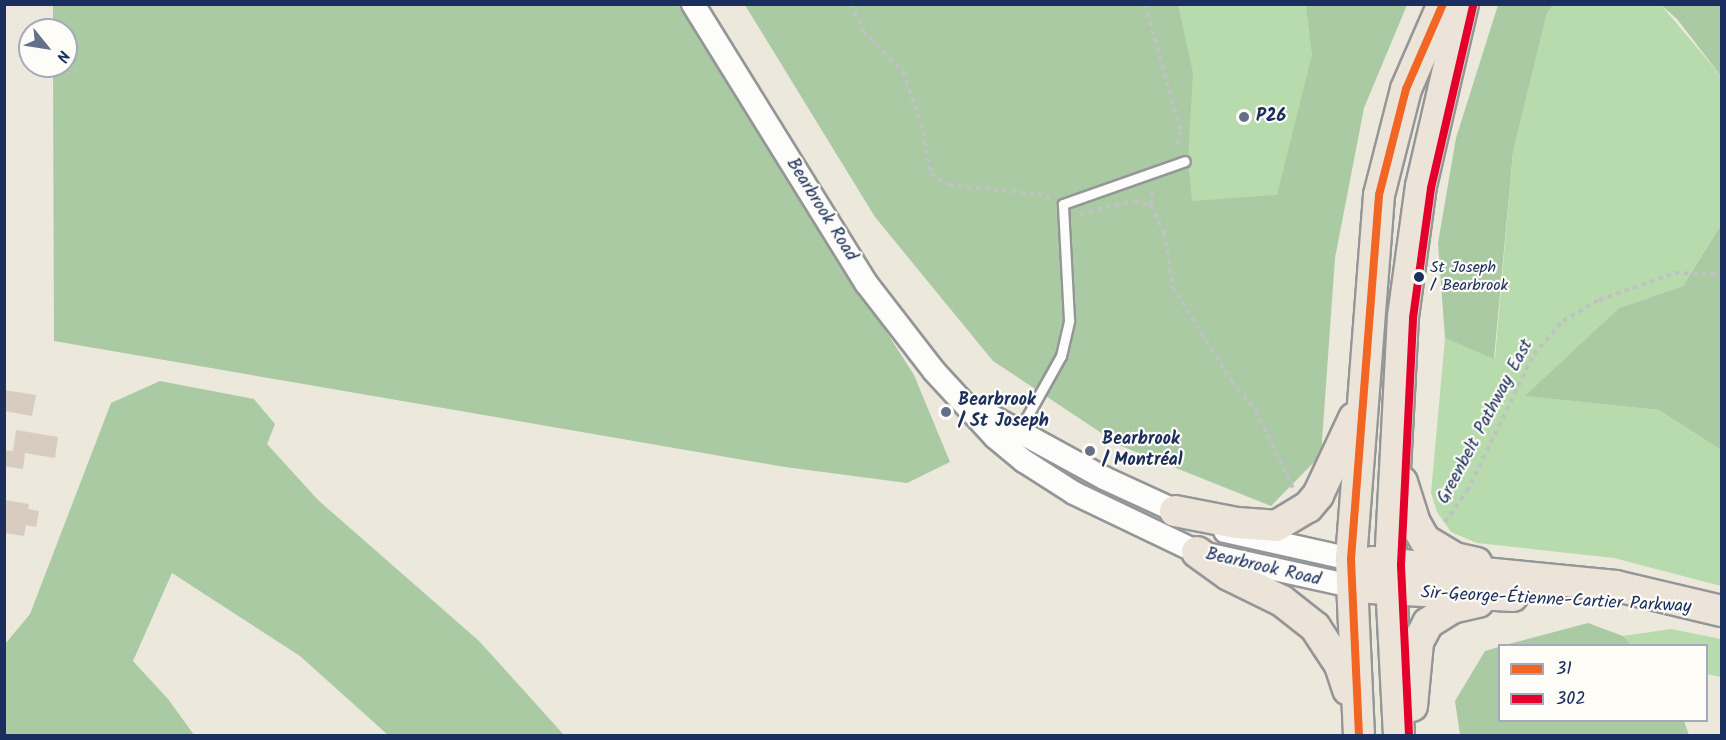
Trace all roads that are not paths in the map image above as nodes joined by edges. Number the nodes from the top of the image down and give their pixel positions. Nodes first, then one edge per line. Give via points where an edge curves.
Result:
1 (693, 4) edge
2 (1443, 4) edge
3 (1463, 4) edge
4 (1185, 161) dead end
5 (1364, 393) junction
6 (966, 402) junction
7 (1396, 419) junction
8 (1019, 431) junction
9 (1175, 511) junction
10 (1197, 552) junction
11 (1352, 573) junction
12 (1390, 577) junction
13 (1576, 581) junction
14 (1520, 596) junction
15 (1722, 611) edge
16 (1358, 728) edge
17 (1399, 735) edge
18 (1412, 735) edge

1 - 6 street, Bearbrook Road via 866,283 928,363
2 - 5 main road via 1406,89 1384,165 1378,195
3 - 7 main road via 1421,186 1403,317
4 - 8 lane via 1063,204 1069,320 1060,356
5 - 9 main road via 1318,495 1291,518 1276,526 1257,526
5 - 11 main road
6 - 8 street, Bearbrook Road
6 - 10 street, Bearbrook Road via 995,437 1024,461 1074,492
7 - 12 main road
7 - 13 main road via 1406,500 1425,540 1455,558
8 - 9 street, Bearbrook Road via 1104,478
9 - 11 street, Bearbrook Road
10 - 11 street, Bearbrook Road
10 - 16 main road via 1223,571 1282,601 1315,627 1340,665
11 - 12 main road, Bearbrook Road
11 - 16 main road
12 - 13 main road, Sir-George-Étienne-Cartier Parkway
12 - 14 main road, Sir-George-Étienne-Cartier Parkway
12 - 17 main road
13 - 15 main road, Sir-George-Étienne-Cartier Parkway via 1629,588
14 - 15 main road, Sir-George-Étienne-Cartier Parkway
14 - 18 main road via 1452,608 1428,623 1418,642

